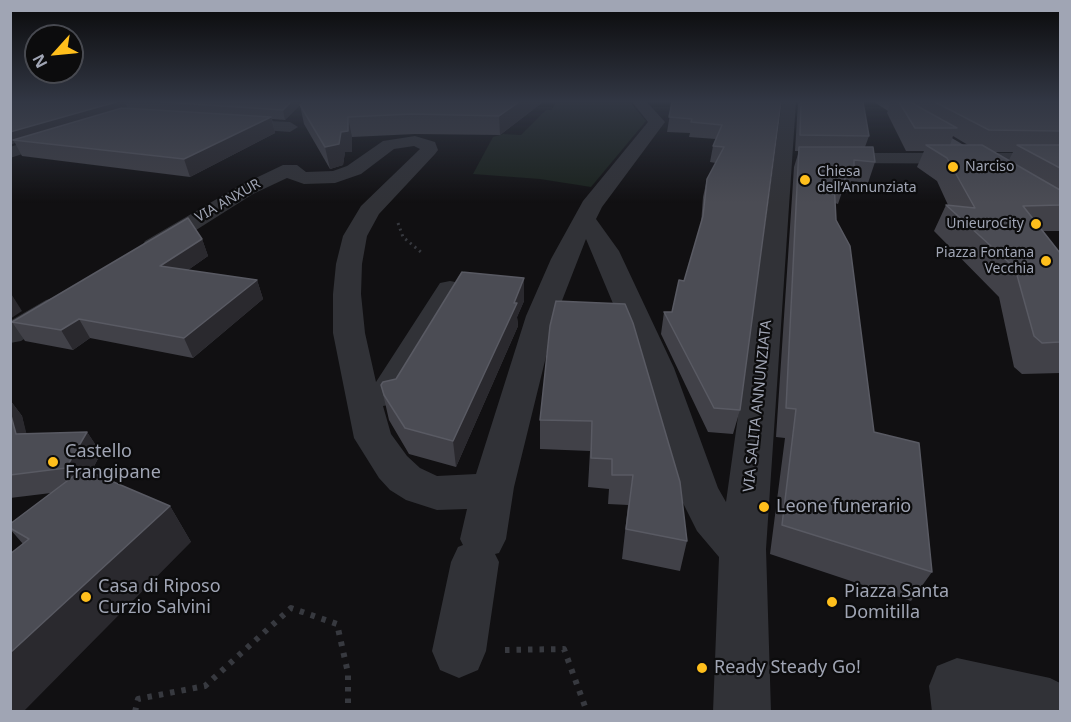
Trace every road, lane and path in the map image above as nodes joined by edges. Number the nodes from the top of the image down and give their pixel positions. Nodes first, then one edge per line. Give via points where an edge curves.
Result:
1 (61, 136) edge
2 (291, 136) edge
3 (647, 136) edge
4 (793, 136) edge
5 (937, 136) edge
6 (10, 153) edge
7 (292, 156) junction
8 (796, 159) junction
9 (976, 159) junction
10 (1060, 159) edge
11 (1060, 211) edge
12 (401, 216) dead end
13 (583, 219) junction
14 (422, 253) dead end
15 (136, 256) edge
16 (450, 290) edge
17 (77, 292) edge
18 (10, 334) edge
19 (386, 395) edge
20 (493, 487) junction
21 (743, 549) junction
22 (459, 651) joint
23 (1050, 707) dead end
24 (135, 711) edge
25 (348, 711) edge
26 (587, 711) edge
27 (742, 711) edge
28 (962, 711) edge

1 - 6 street
2 - 7 street
3 - 13 street
4 - 8 street, VIA SALITA ANNUNZIATA
5 - 9 main road
7 - 15 street, VIA ANXUR via 246,190
7 - 20 street via 294,174 304,178 335,177 354,170 389,145 415,141 429,146 421,160 369,211 355,236 347,294 357,374 374,438 405,479 437,493
8 - 9 street
8 - 21 street, VIA SALITA ANNUNZIATA
9 - 10 street
9 - 11 main road
12 - 14 path via 397,225 403,237
13 - 20 street via 541,316
13 - 21 street via 606,251 657,368 698,491 713,518
16 - 19 street
17 - 18 street
20 - 22 street
21 - 27 street, VIA SALITA ANNUNZIATA
22 - 26 path via 564,649
23 - 28 street via 957,686
24 - 25 path via 138,699 205,686 291,608 337,624 348,673

